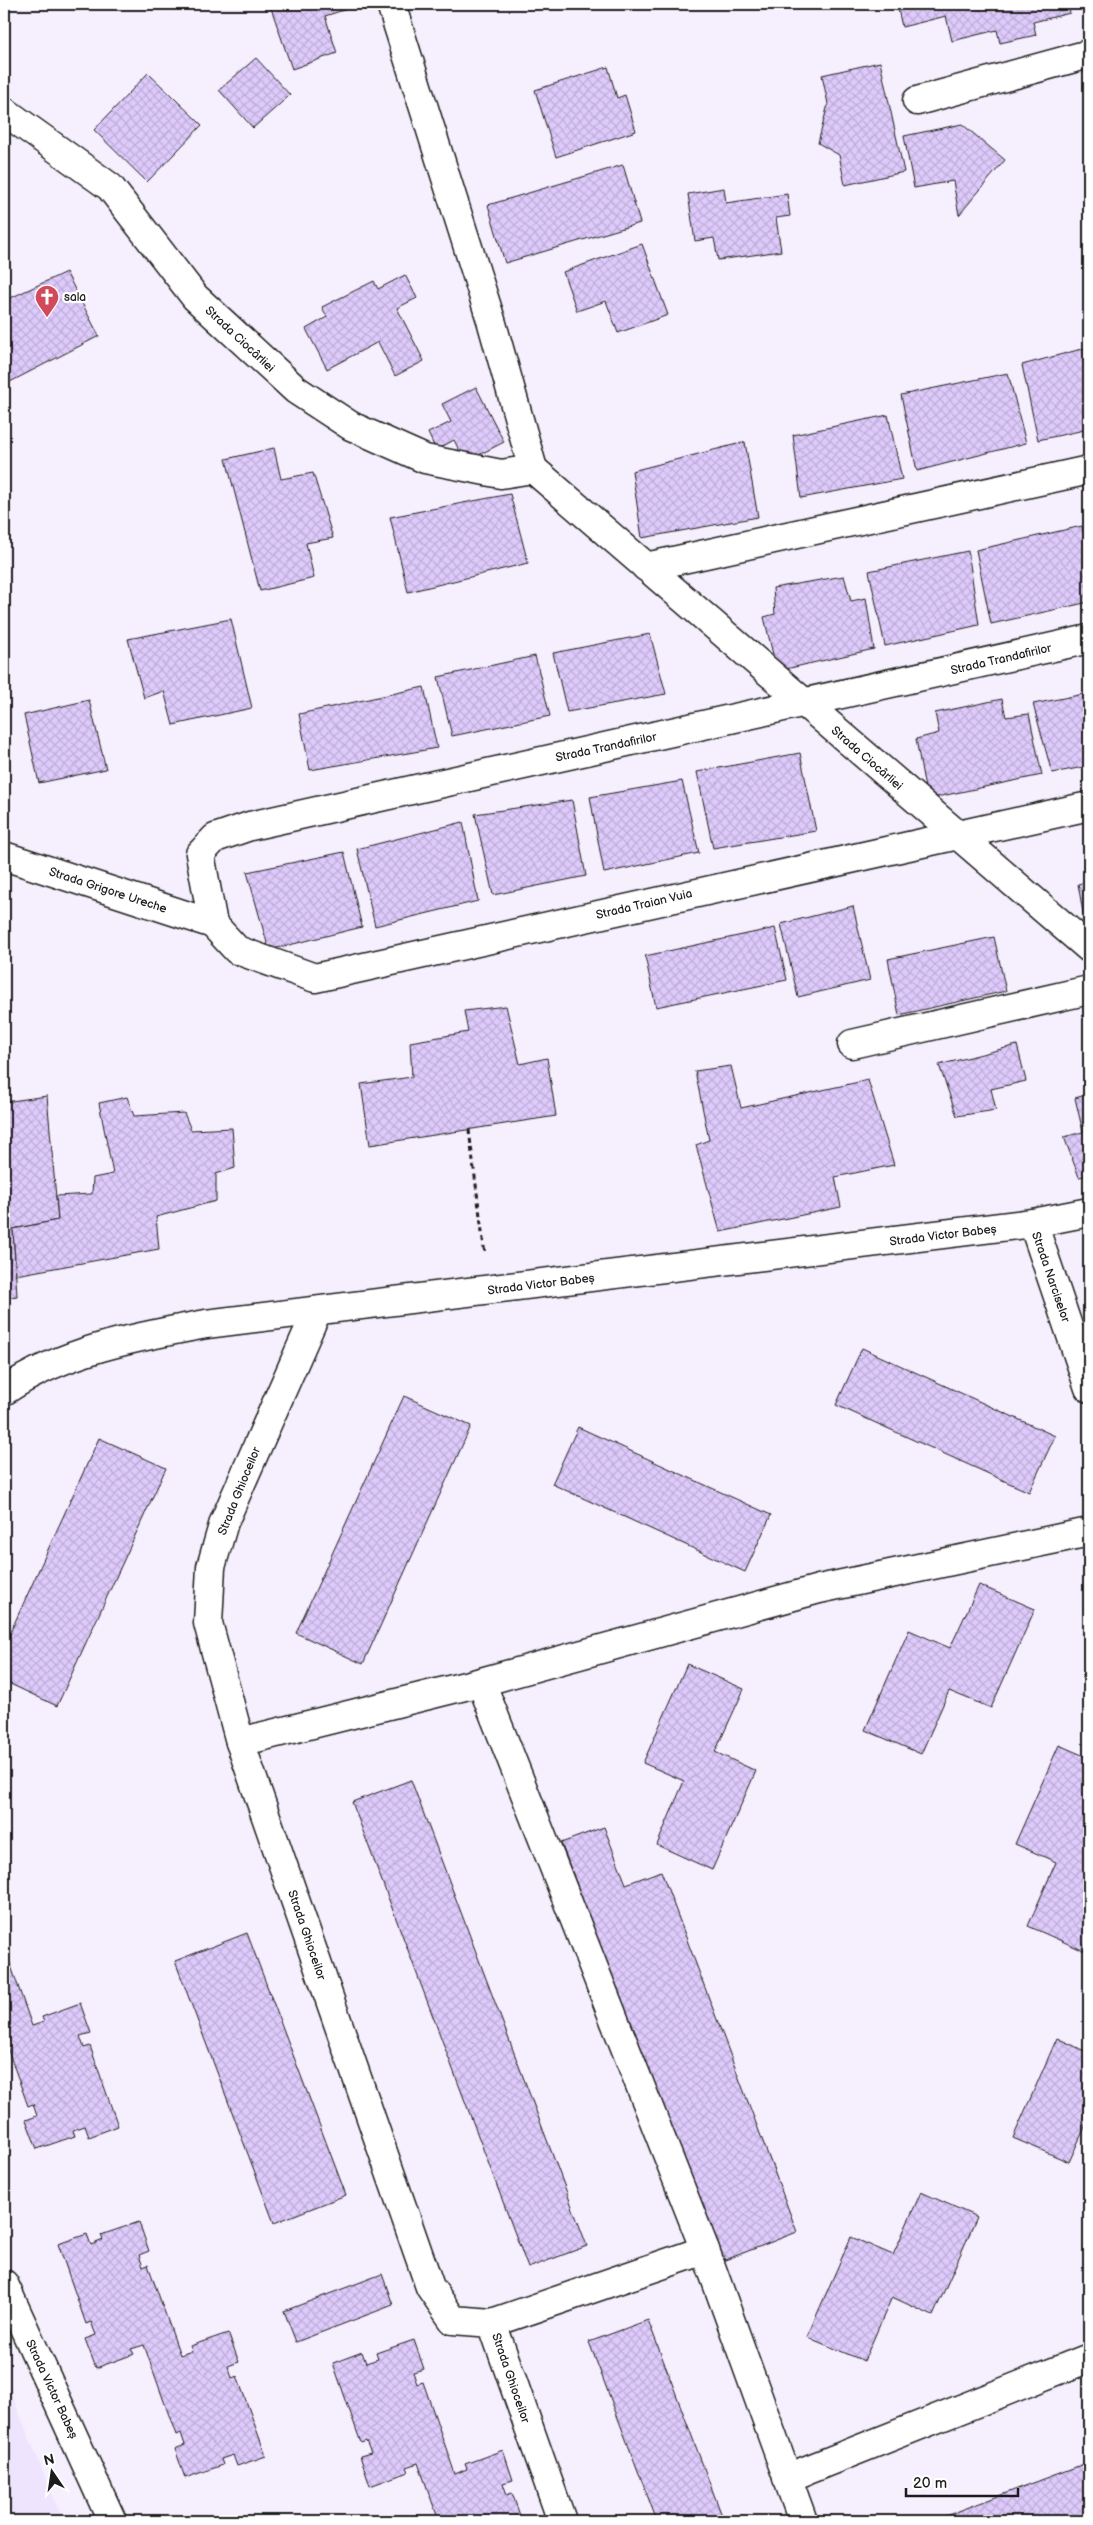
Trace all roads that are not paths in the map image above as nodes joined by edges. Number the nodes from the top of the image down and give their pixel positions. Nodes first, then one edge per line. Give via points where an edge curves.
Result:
1 (391, 4) edge
2 (1089, 54) edge
3 (917, 101) dead end
4 (4, 110) edge
5 (532, 469) junction
6 (1089, 470) edge
7 (646, 567) junction
8 (1089, 639) edge
9 (804, 703) junction
10 (1089, 806) edge
11 (956, 834) junction
12 (4, 856) edge
13 (213, 924) junction
14 (1089, 948) edge
15 (1089, 990) edge
16 (852, 1044) dead end
17 (1089, 1212) edge
18 (1033, 1224) junction
19 (317, 1311) junction
20 (1089, 1388) edge
21 (4, 1391) edge
22 (1089, 1532) edge
23 (481, 1682) junction
24 (240, 1742) junction
25 (705, 2250) junction
26 (4, 2284) edge
27 (492, 2323) junction
28 (1089, 2358) edge
29 (787, 2478) junction
30 (112, 2521) edge
31 (562, 2521) edge
32 (803, 2521) edge

1 - 5 street via 488,311
2 - 3 street
4 - 5 street, Strada Ciocârliei via 110,187 195,297 296,390 351,426 425,458 501,474
5 - 7 street, Strada Ciocârliei
6 - 7 street
7 - 9 street, Strada Ciocârliei
8 - 9 street, Strada Trandafirilor
9 - 11 street, Strada Ciocârliei
9 - 13 street, Strada Trandafirilor via 250,826 215,838 200,854
10 - 11 street, Strada Traian Vuia
11 - 13 street, Strada Traian Vuia via 315,978 237,950
11 - 14 street, Strada Ciocârliei
12 - 13 street, Strada Grigore Ureche
15 - 16 street
17 - 18 street, Strada Victor Babeș
18 - 19 street, Strada Victor Babeș
18 - 20 street, Strada Narciselor
19 - 21 street, Strada Victor Babeș via 206,1324 128,1338 73,1356 21,1379
19 - 24 street, Strada Ghioceilor via 224,1522 211,1567 208,1623
22 - 23 street via 819,1589
23 - 24 street
23 - 25 street
24 - 27 street, Strada Ghioceilor via 430,2287 452,2320
25 - 27 street
25 - 29 street
26 - 30 street, Strada Victor Babeș
27 - 31 street, Strada Ghioceilor
28 - 29 street
29 - 32 street

